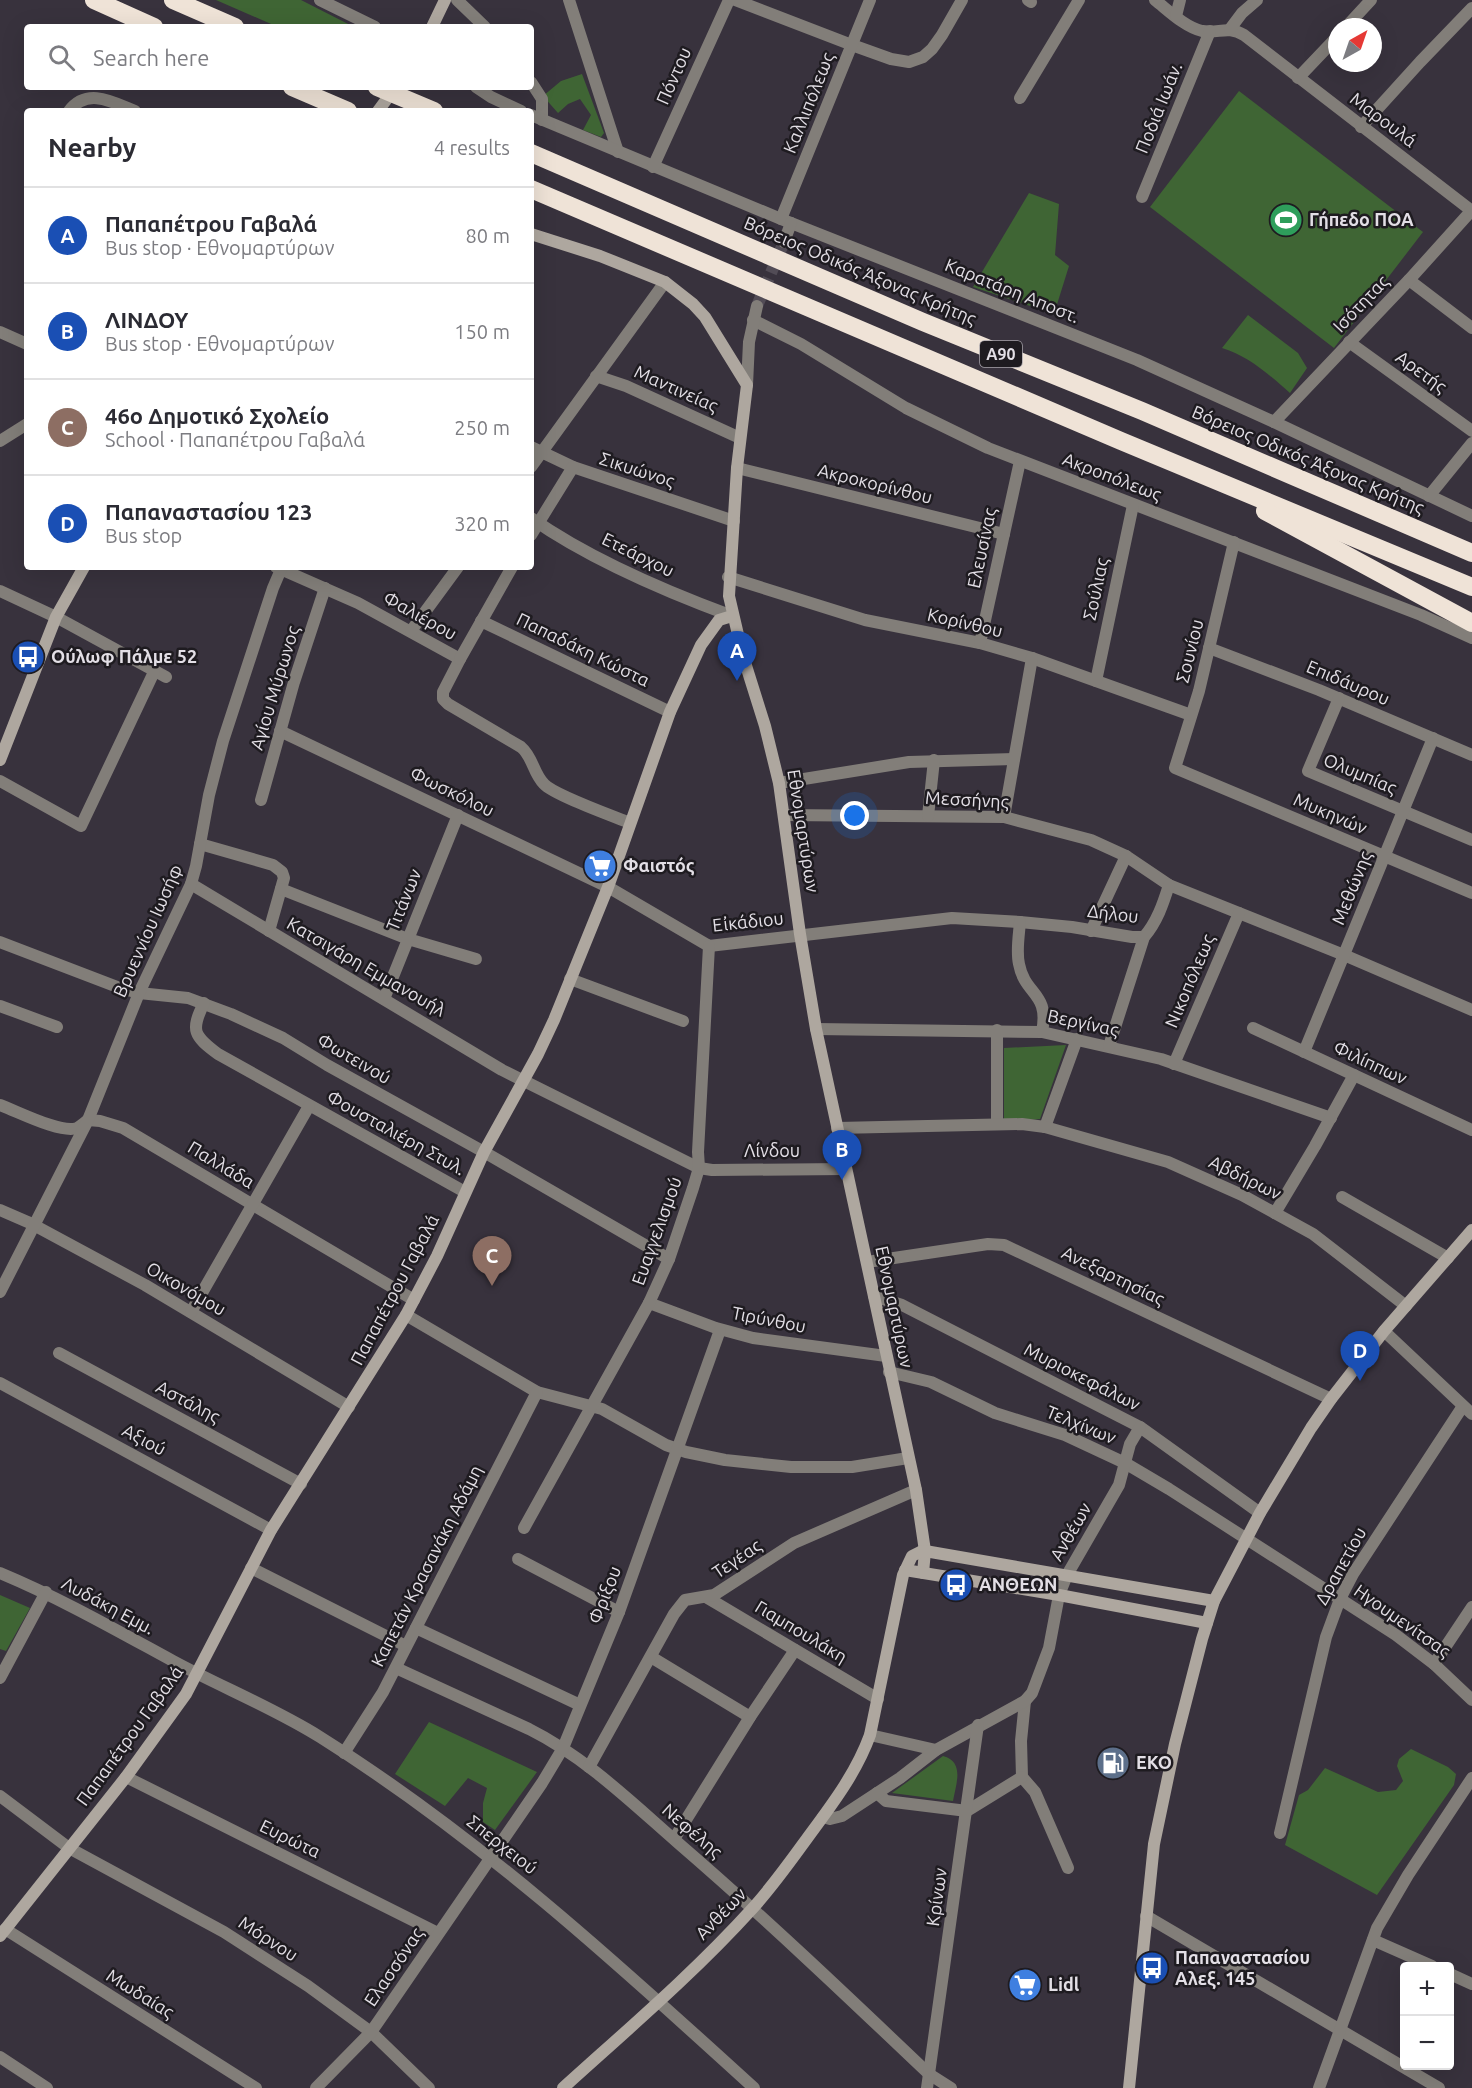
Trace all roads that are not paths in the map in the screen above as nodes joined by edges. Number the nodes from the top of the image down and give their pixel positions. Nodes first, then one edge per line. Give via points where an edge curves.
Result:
1 (94, 0) edge
2 (173, 0) edge
3 (320, 0) edge
4 (445, 0) edge
5 (457, 0) edge
6 (569, 0) edge
7 (729, 0) edge
8 (735, 0) edge
9 (870, 0) edge
10 (962, 0) edge
11 (1079, 0) edge
12 (1155, 0) edge
13 (1180, 0) edge
14 (1257, 0) edge
15 (1371, 0) edge
16 (1472, 8) edge
17 (1176, 16) junction
18 (1354, 18) edge
19 (147, 24) edge
20 (229, 24) edge
21 (369, 24) edge
22 (433, 24) edge
23 (482, 24) edge
24 (1230, 29) junction
25 (1210, 31) junction
26 (852, 45) junction
27 (1328, 47) edge
28 (1299, 78) junction
29 (534, 87) edge
30 (299, 90) edge
31 (384, 90) edge
32 (394, 90) edge
33 (480, 90) edge
34 (1020, 98) dead end
35 (72, 108) edge
36 (126, 108) edge
37 (341, 108) edge
38 (380, 108) edge
39 (427, 108) edge
40 (515, 108) edge
41 (537, 118) edge
42 (1361, 127) junction
43 (618, 152) junction
44 (534, 154) edge
45 (653, 167) junction
46 (534, 190) edge
47 (1142, 197) dead end
48 (1472, 210) edge
49 (786, 221) junction
50 (534, 235) edge
51 (784, 242) tunnel mouth
52 (1409, 280) junction
53 (665, 282) junction
54 (757, 306) tunnel mouth
55 (753, 320) junction
56 (1472, 328) edge
57 (0, 332) edge
58 (1349, 342) junction
59 (24, 343) edge
60 (596, 376) junction
61 (747, 384) junction
62 (1274, 422) junction
63 (24, 426) edge
64 (1472, 431) edge
65 (740, 438) junction
66 (0, 441) edge
67 (1472, 443) edge
68 (536, 450) edge
69 (1020, 461) junction
70 (573, 467) junction
71 (737, 468) junction
72 (1210, 477) junction
73 (1429, 496) junction
74 (1133, 505) junction
75 (1472, 516) edge
76 (535, 521) edge
77 (734, 521) junction
78 (1004, 534) junction
79 (1234, 542) junction
80 (1472, 553) edge
81 (82, 570) edge
82 (278, 570) edge
83 (284, 570) edge
84 (456, 570) edge
85 (510, 570) edge
86 (728, 577) junction
87 (1472, 587) edge
88 (325, 588) junction
89 (0, 591) edge
90 (732, 616) junction
91 (56, 617) junction
92 (481, 621) junction
93 (1472, 623) edge
94 (411, 631) junction
95 (1472, 638) edge
96 (980, 643) junction
97 (1209, 648) junction
98 (1032, 658) junction
99 (460, 659) junction
100 (154, 672) junction
101 (166, 677) dead end
102 (1096, 681) junction
103 (1339, 698) junction
104 (670, 712) junction
105 (1191, 715) junction
106 (280, 731) junction
107 (1433, 738) junction
108 (1472, 755) edge
109 (1014, 759) junction
110 (0, 760) edge
111 (934, 760) junction
112 (1175, 768) joint
113 (0, 780) edge
114 (779, 783) junction
115 (261, 800) dead end
116 (1403, 811) junction
117 (458, 814) junction
118 (784, 815) junction
119 (928, 816) junction
120 (1004, 817) junction
121 (630, 823) junction
122 (1472, 840) edge
123 (200, 844) junction
124 (1126, 856) junction
125 (1384, 857) junction
126 (191, 884) junction
127 (1169, 885) junction
128 (608, 887) junction
129 (281, 889) junction
130 (1472, 893) edge
131 (1239, 913) junction
132 (1020, 922) junction
133 (269, 931) junction
134 (1090, 931) junction
135 (800, 934) junction
136 (1144, 937) junction
137 (408, 939) junction
138 (0, 942) edge
139 (709, 946) junction
140 (1344, 955) junction
141 (477, 959) dead end
142 (570, 979) junction
143 (139, 993) junction
144 (384, 999) junction
145 (204, 1003) junction
146 (0, 1006) edge
147 (1472, 1010) edge
148 (683, 1021) dead end
149 (57, 1028) dead end
150 (1253, 1028) dead end
151 (816, 1029) junction
152 (997, 1030) junction
153 (1042, 1032) junction
154 (1077, 1039) junction
155 (1109, 1046) junction
156 (1304, 1052) junction
157 (1174, 1064) junction
158 (1354, 1075) junction
159 (522, 1081) junction
160 (0, 1105) edge
161 (309, 1106) junction
162 (1331, 1118) junction
163 (88, 1120) junction
164 (997, 1124) junction
165 (1045, 1127) junction
166 (837, 1128) junction
167 (1472, 1130) edge
168 (484, 1152) junction
169 (699, 1168) junction
170 (846, 1169) junction
171 (465, 1192) junction
172 (1342, 1197) dead end
173 (253, 1205) junction
174 (0, 1210) edge
175 (1275, 1213) junction
176 (33, 1225) junction
177 (1472, 1230) edge
178 (1448, 1258) junction
179 (669, 1259) junction
180 (867, 1262) junction
181 (5, 1272) edge
182 (0, 1292) edge
183 (874, 1296) junction
184 (414, 1300) junction
185 (649, 1303) junction
186 (1406, 1306) junction
187 (191, 1312) junction
188 (405, 1315) junction
189 (720, 1330) junction
190 (1384, 1331) junction
191 (59, 1353) dead end
192 (886, 1356) junction
193 (889, 1372) junction
194 (0, 1383) edge
195 (537, 1392) junction
196 (1331, 1399) junction
197 (593, 1406) junction
198 (350, 1407) junction
199 (1468, 1410) edge
200 (1140, 1427) junction
201 (678, 1449) junction
202 (908, 1458) junction
203 (1125, 1463) junction
204 (301, 1484) junction
205 (916, 1490) junction
206 (1260, 1513) junction
207 (524, 1528) dead end
208 (271, 1530) junction
209 (1246, 1539) junction
210 (922, 1552) junction
211 (518, 1559) dead end
212 (251, 1568) junction
213 (905, 1570) junction
214 (0, 1573) edge
215 (923, 1573) junction
216 (1066, 1575) junction
217 (46, 1592) junction
218 (1059, 1595) junction
219 (706, 1597) junction
220 (1340, 1599) junction
221 (1214, 1601) junction
222 (1472, 1607) edge
223 (619, 1612) junction
224 (1207, 1623) junction
225 (416, 1628) junction
226 (406, 1646) junction
227 (795, 1650) junction
228 (651, 1657) junction
229 (1434, 1664) junction
230 (396, 1668) junction
231 (198, 1674) junction
232 (0, 1678) edge
233 (878, 1698) junction
234 (1472, 1700) edge
235 (1024, 1701) junction
236 (580, 1705) junction
237 (750, 1717) junction
238 (978, 1725) junction
239 (870, 1735) junction
240 (563, 1748) junction
241 (936, 1750) junction
242 (344, 1753) junction
243 (589, 1767) junction
244 (126, 1777) junction
245 (1022, 1777) junction
246 (1472, 1778) edge
247 (877, 1793) junction
248 (0, 1796) edge
249 (968, 1811) junction
250 (823, 1817) junction
251 (1280, 1833) dead end
252 (674, 1839) junction
253 (69, 1848) junction
254 (491, 1858) junction
255 (1068, 1868) dead end
256 (753, 1908) junction
257 (1146, 1916) junction
258 (3, 1933) edge
259 (438, 1933) junction
260 (1372, 1940) junction
261 (1423, 1962) edge
262 (1454, 1976) edge
263 (1472, 1984) edge
264 (659, 2001) junction
265 (1340, 2030) junction
266 (371, 2032) junction
267 (0, 2056) edge
268 (929, 2074) junction
269 (47, 2088) edge
270 (256, 2088) edge
271 (316, 2088) edge
272 (429, 2088) edge
273 (563, 2088) edge
274 (754, 2088) edge
275 (927, 2088) edge
276 (951, 2088) edge
277 (1129, 2088) edge
278 (1319, 2088) edge
279 (1439, 2088) edge

1 - 19 highway
2 - 20 highway
3 - 21 street
4 - 22 street
5 - 23 street
6 - 43 street
7 - 45 street, Πόντου
8 - 26 street
9 - 26 street, Καλλιπόλεως
10 - 26 street via 937,43 917,60 899,61
11 - 34 street
12 - 17 street
13 - 17 street
14 - 24 street
15 - 18 street
16 - 42 street
17 - 25 street via 1195,28
24 - 25 street
24 - 28 street, Μαρουλά via 1244,35
25 - 47 street, Ποδιά Ιωάν.
26 - 49 street, Καλλιπόλεως
27 - 28 street
28 - 42 street, Μαρουλά
29 - 41 street via 542,99
30 - 37 highway
31 - 39 highway
32 - 38 street
33 - 40 street
35 - 36 street via 81,100 95,97
41 - 43 street, Καρατάρη Αποστ.
42 - 48 street, Μαρουλά
43 - 45 street, Καρατάρη Αποστ.
44 - 80 highway, Βόρειος Οδικός Άξονας Κρήτης / Α90
45 - 49 street, Καρατάρη Αποστ.
46 - 72 highway, Α90
48 - 52 street, Ισότητας
49 - 51 street, Καλλιπόλεως
49 - 62 street, Καρατάρη Αποστ. via 1137,360
50 - 53 street
52 - 56 street
52 - 58 street, Ισότητας
53 - 60 street
53 - 61 street via 705,317
54 - 55 street
55 - 61 street
55 - 69 street, Ακροπόλεως via 923,417
57 - 59 street
58 - 62 street, Ισότητας
58 - 64 street, Αρετής
60 - 65 street, Μαντινείας
60 - 68 street
61 - 65 street, Εθνομαρτύρων
62 - 73 street, Καρατάρη Αποστ.
63 - 66 street
65 - 71 street, Εθνομαρτύρων
67 - 73 street
68 - 70 street, Σικυώνος
69 - 74 street, Ακροπόλεως
69 - 78 street, Ελευσίνας
70 - 76 street
70 - 77 street, Σικυώνος
71 - 77 street, Εθνομαρτύρων
71 - 78 street, Ακροκορίνθου
72 - 87 highway, Α90
72 - 93 highway via 1289,525
73 - 75 street, Καρατάρη Αποστ.
74 - 79 street, Ακροπόλεως
74 - 102 street, Σούλιας
76 - 90 street, Ετεάρχου via 620,567
77 - 86 street, Εθνομαρτύρων
78 - 96 street, Ελευσίνας
79 - 95 street, Ακροπόλεως
79 - 97 street, Σουνίου
81 - 91 street
82 - 123 street, Βρυεννίου Ιωσήφ via 223,741
83 - 88 street, Φαλιέρου
84 - 94 street
85 - 92 street
86 - 90 street, Εθνομαρτύρων
86 - 96 street, Κορίνθου via 865,620
88 - 94 street, Φαλιέρου
88 - 106 street, Αγίου Μύρωνος
89 - 91 street
90 - 104 street, Παπαπέτρου Γαβαλά via 719,620 700,645
90 - 114 street, Εθνομαρτύρων
91 - 100 street
91 - 110 street
92 - 99 street
92 - 104 street, Παπαδάκη Κώστα
94 - 99 street, Φαλιέρου
96 - 98 street, Κορίνθου
97 - 103 street, Επιδάυρου
97 - 105 street, Σουνίου
98 - 102 street, Κορίνθου
98 - 109 street
99 - 121 street, Φαλιέρου via 443,692 448,704 522,747 550,789
100 - 101 street
100 - 113 street via 81,826
102 - 105 street, Κορίνθου
103 - 107 street, Επιδάυρου
103 - 116 street, Ολυμπίας via 1308,771
104 - 121 street, Παπαπέτρου Γαβαλά
105 - 112 street, Σουνίου
106 - 115 street, Αγίου Μύρωνος
106 - 117 street, Φωσκόλου
107 - 108 street, Επιδάυρου
107 - 116 street, Μεθώνης
109 - 111 street
109 - 120 street
111 - 114 street
111 - 119 street
112 - 125 street, Μυκηνών
114 - 118 street, Εθνομαρτύρων
116 - 122 street, Ολυμπίας
116 - 125 street, Μεθώνης
117 - 128 street, Φωσκόλου
117 - 137 street, Τιτάνων
118 - 119 street, Μεσσήνης
118 - 135 street, Εθνομαρτύρων
119 - 120 street, Μεσσήνης
120 - 124 street, Μεσσήνης via 1091,840
121 - 128 street, Παπαπέτρου Γαβαλά
123 - 126 street, Βρυεννίου Ιωσήφ
123 - 129 street via 276,867 284,874
124 - 127 street, Μεσσήνης
124 - 134 street
125 - 130 street, Μυκηνών
125 - 140 street, Μεθώνης
126 - 133 street, Κατσιγάρη Εμμανουήλ
126 - 143 street, Βρυεννίου Ιωσήφ
127 - 131 street
127 - 136 street, Δήλου via 1159,914
128 - 139 street, Εἰκάδιου
128 - 142 street, Παπαπέτρου Γαβαλά
129 - 133 street
129 - 137 street
131 - 140 street
131 - 157 street, Νικοπόλεως
132 - 134 street, Δήλου
132 - 135 street, Δήλου via 952,918
132 - 153 street via 1019,964 1025,981 1045,1010
133 - 144 street, Κατσιγάρη Εμμανουήλ
134 - 136 street, Δήλου
135 - 139 street, Εἰκάδιου
135 - 151 street, Εθνομαρτύρων
136 - 155 street
137 - 141 street
137 - 144 street, Τιτάνων
138 - 143 street, Φωτεινού
139 - 169 street, Ευαγγελισμού
140 - 147 street
140 - 156 street, Μεθώνης
142 - 148 street
142 - 159 street, Παπαπέτρου Γαβαλά
143 - 145 street, Φωτεινού
143 - 163 street, Βρυεννίου Ιωσήφ
144 - 159 street, Κατσιγάρη Εμμανουήλ
145 - 161 street, Φουσταλιέρη Στυλ. via 195,1031 201,1041
145 - 168 street, Φωτεινού via 283,1038
146 - 149 street
150 - 156 street, Φιλίππων
151 - 152 street, Βεργίνας
151 - 166 street, Εθνομαρτύρων
152 - 153 street, Βεργίνας
152 - 164 street
153 - 154 street, Βεργίνας
154 - 155 street, Βεργίνας
154 - 165 street
155 - 157 street, Βεργίνας
156 - 158 street, Φιλίππων
157 - 162 street, Βεργίνας
158 - 162 street
158 - 167 street, Φιλίππων
159 - 168 street, Παπαπέτρου Γαβαλά
159 - 169 street, Κατσιγάρη Εμμανουήλ
160 - 163 street, Παλλάδα via 58,1127 79,1128
161 - 171 street, Φουσταλιέρη Στυλ.
161 - 173 street, Φουσταλιέρη Στυλ.
162 - 175 street
163 - 173 street, Παλλάδα via 123,1128
163 - 176 street, Βρυεννίου Ιωσήφ
164 - 165 street, Αβδήρων
164 - 166 street
165 - 175 street, Αβδήρων via 1168,1162
166 - 170 street, Εθνομαρτύρων
168 - 171 street, Παπαπέτρου Γαβαλά
168 - 179 street, Φωτεινού
169 - 170 street, Λίνδου
169 - 179 street, Ευαγγελισμού
170 - 180 street, Εθνομαρτύρων
171 - 184 street, Παπαπέτρου Γαβαλά
172 - 178 street
173 - 184 street, Παλλάδα
173 - 187 street, Φουσταλιέρη Στυλ.
174 - 176 street, Οικονόμου
175 - 186 street, Αβδήρων via 1313,1234
176 - 181 street, Βρυεννίου Ιωσήφ
176 - 187 street, Οικονόμου
177 - 178 street
178 - 186 street
179 - 185 street, Ευαγγελισμού
180 - 183 street, Εθνομαρτύρων
180 - 196 street, Ανεξαρτησίας via 1004,1245
181 - 182 street, Βρυεννίου Ιωσήφ
183 - 192 street, Εθνομαρτύρων
183 - 200 street, Μυριοκεφάλων via 902,1305
184 - 188 street, Παπαπέτρου Γαβαλά
185 - 189 street, Τιρύνθου
185 - 197 street, Ευαγγελισμού
186 - 190 street
187 - 198 street, Οικονόμου
188 - 195 street
188 - 198 street, Παπαπέτρου Γαβαλά
189 - 192 street, Τιρύνθου via 771,1342
189 - 201 street, Φρίξου
190 - 196 street
190 - 199 street
191 - 204 street, Αστάλης
192 - 193 street, Εθνομαρτύρων
193 - 202 street, Εθνομαρτύρων
193 - 203 street, Τελχίνων via 932,1382 995,1413 1065,1435
194 - 208 street, Αξιού
195 - 197 street
195 - 225 street, Καπετάν Κρασανάκη Αδάμη
196 - 206 street
197 - 201 street
197 - 207 street, Ευαγγελισμού
198 - 204 street, Παπαπέτρου Γαβαλά
199 - 220 street, Δραπετίου via 1353,1574
200 - 203 street, Ανθέων
200 - 206 street, Μυριοκεφάλων
201 - 202 street via 710,1458 791,1467 852,1467
201 - 223 street, Φρίξου
202 - 205 street, Εθνομαρτύρων
203 - 209 street, Τελχίνων
203 - 216 street, Ανθέων via 1114,1494
204 - 208 street, Παπαπέτρου Γαβαλά
205 - 210 street, Εθνομαρτύρων
205 - 219 street, Τεγέας via 794,1544 720,1593
206 - 209 street
208 - 212 street, Παπαπέτρου Γαβαλά
209 - 220 street, Ηγουμενίτσας
209 - 221 street
210 - 213 street, Ανθέων via 912,1556
210 - 215 street, Εθνομαρτύρων
210 - 216 street
211 - 223 street
212 - 226 street
212 - 231 street, Παπαπέτρου Γαβαλά
213 - 215 street
213 - 233 street, Ανθέων
214 - 217 street, Λυδάκη Εμμ.
215 - 218 street
216 - 218 street, Ανθέων
216 - 221 street
217 - 231 street, Λυδάκη Εμμ.
217 - 232 street
218 - 224 street
218 - 235 street, Ανθέων via 1049,1648 1032,1693
219 - 227 street, Γιαμπουλάκη
219 - 228 street, Τεγέας via 689,1598 682,1603
220 - 229 street, Ηγουμενίτσας
220 - 251 street, Δραπετίου via 1326,1637
221 - 224 street
222 - 229 street
223 - 236 street, Φρίξου
224 - 257 street via 1161,1805
225 - 226 street, Καπετάν Κρασανάκη Αδάμη
225 - 236 street
226 - 230 street, Καπετάν Κρασανάκη Αδάμη
227 - 233 street, Γιαμπουλάκη
227 - 237 street
228 - 237 street
228 - 243 street, Τεγέας
229 - 234 street, Ηγουμενίτσας
230 - 240 street, Νεφέλης
230 - 242 street, Καπετάν Κρασανάκη Αδάμη
231 - 242 street, Σπερχειού
231 - 244 street, Παπαπέτρου Γαβαλά
233 - 239 street, Ανθέων
235 - 238 street
235 - 245 street
236 - 240 street, Φρίξου
237 - 252 street
238 - 241 street
238 - 249 street, Κρίνων
239 - 241 street
239 - 250 street, Ανθέων
240 - 243 street, Νεφέλης
240 - 254 street, Φρίξου
241 - 247 street
242 - 254 street, Σπερχειού
243 - 252 street, Νεφέλης
244 - 253 street, Παπαπέτρου Γαβαλά
244 - 259 street, Ευρώτα
245 - 249 street
245 - 255 street via 1035,1792
246 - 260 street via 1400,1888
247 - 249 street via 886,1800
247 - 250 street via 842,1816
248 - 253 street, Μόρνου
249 - 268 street, Κρίνων
250 - 256 street, Ανθέων
252 - 256 street, Νεφέλης
253 - 258 street, Παπαπέτρου Γαβαλά
253 - 266 street, Μόρνου via 224,1932
254 - 259 street, Ελασσόνας
254 - 264 street, Σπερχειού
256 - 264 street, Ανθέων
256 - 268 street, Νεφέλης
257 - 265 street
257 - 277 street
258 - 270 street, Μωδαίας
259 - 266 street, Ελασσόνας
260 - 261 street
260 - 265 street
262 - 263 street
264 - 273 street, Ανθέων
264 - 274 street, Σπερχειού
265 - 278 street
265 - 279 street
266 - 271 street, Ελασσόνας
266 - 272 street, Μόρνου
267 - 269 street
268 - 275 street
268 - 276 street, Νεφέλης

